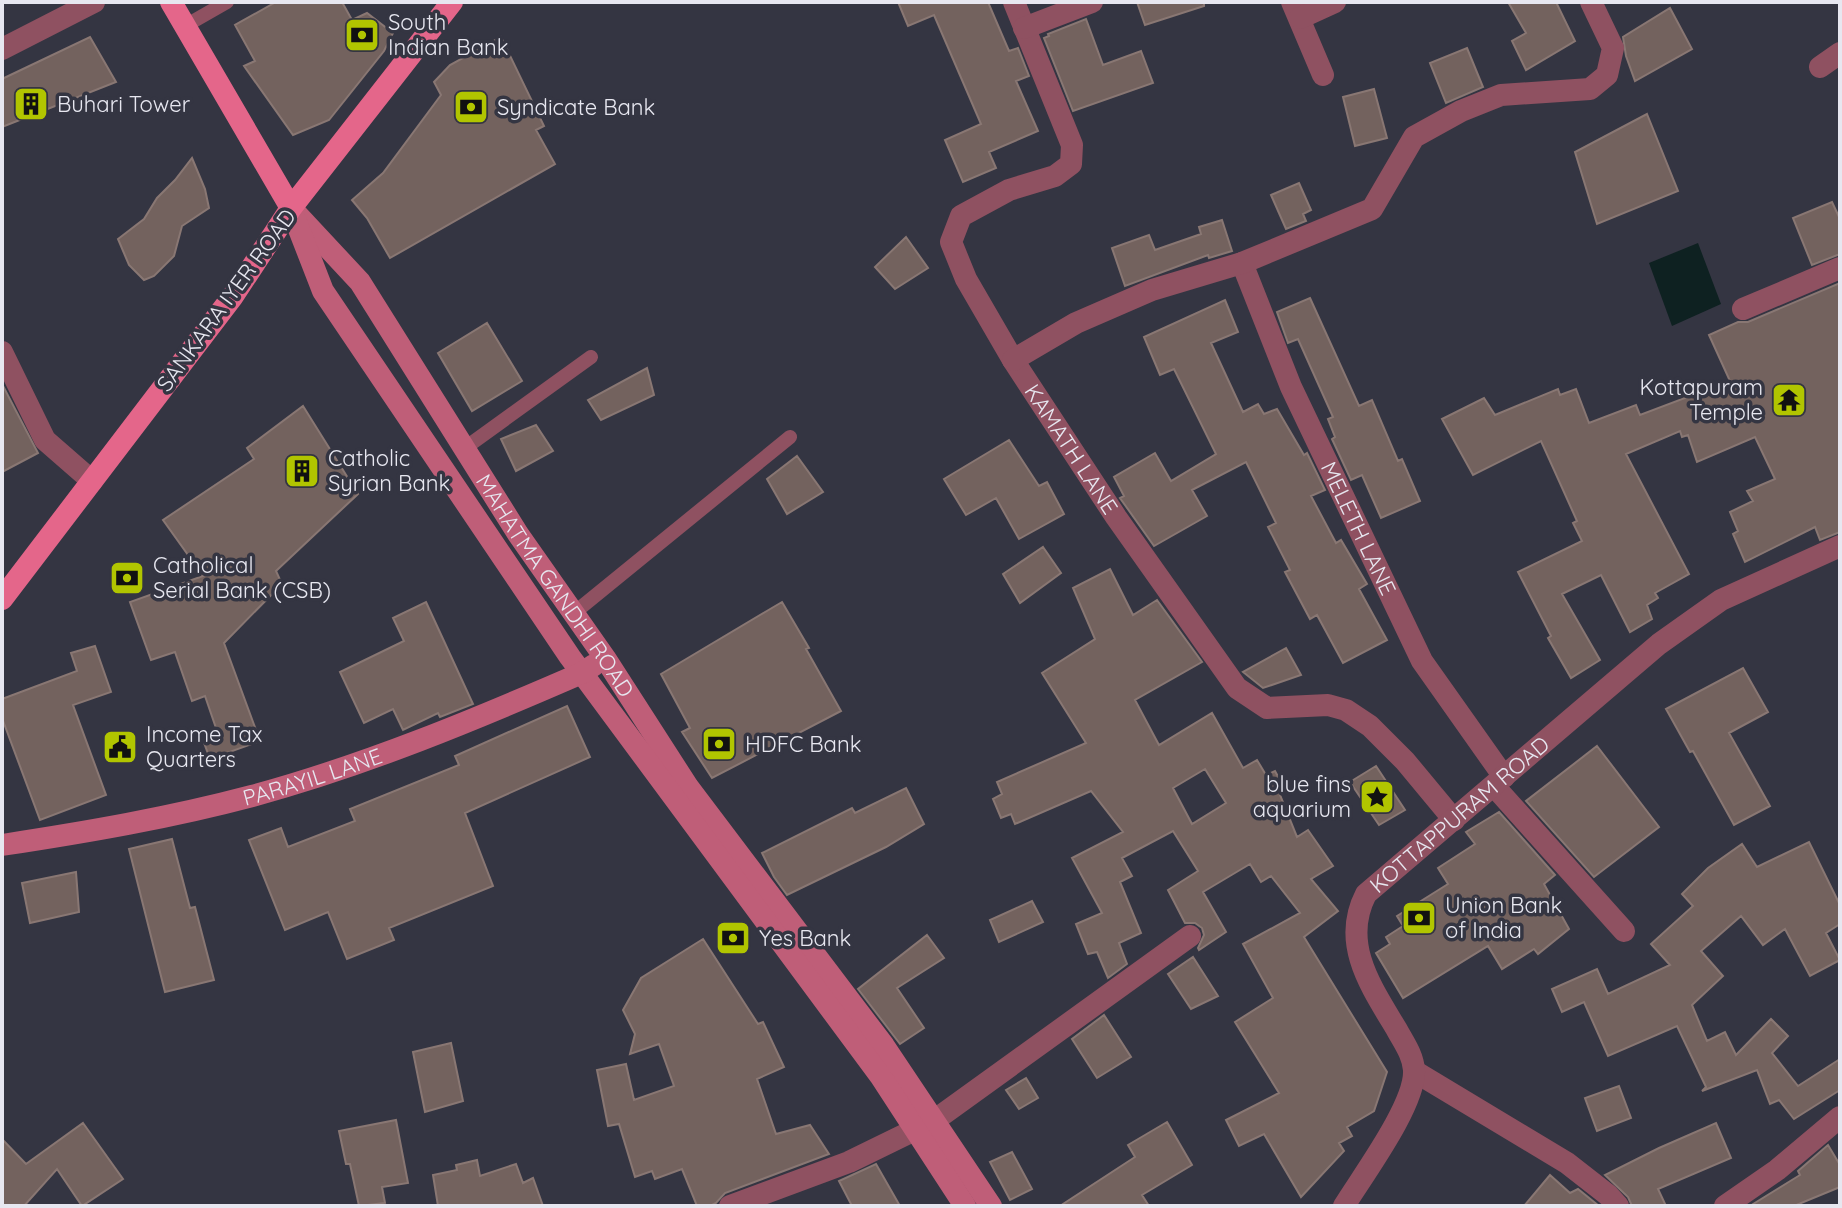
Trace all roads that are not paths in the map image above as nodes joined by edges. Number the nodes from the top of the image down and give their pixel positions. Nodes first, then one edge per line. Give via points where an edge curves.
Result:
1 (94, 2) edge
2 (171, 2) edge
3 (227, 2) edge
4 (452, 2) edge
5 (1014, 2) edge
6 (1092, 2) edge
7 (1335, 2) edge
8 (1591, 2) edge
9 (1296, 10) edge
10 (185, 26) junction
11 (1024, 28) junction
12 (2, 49) edge
13 (1840, 53) edge
14 (1820, 67) dead end
15 (1323, 75) dead end
16 (291, 208) junction
17 (1242, 263) junction
18 (1840, 268) edge
19 (1743, 309) dead end
20 (2, 352) edge
21 (591, 357) dead end
22 (1013, 360) junction
23 (790, 437) dead end
24 (465, 448) junction
25 (92, 481) junction
26 (1840, 546) edge
27 (2, 599) edge
28 (574, 613) junction
29 (605, 658) junction
30 (582, 673) junction
31 (1499, 782) junction
32 (1454, 820) junction
33 (2, 845) edge
34 (1624, 931) dead end
35 (1190, 936) dead end
36 (1414, 1071) junction
37 (1840, 1117) edge
38 (925, 1124) junction
39 (730, 1206) edge
40 (965, 1206) edge
41 (991, 1206) edge
42 (1344, 1206) edge
43 (1618, 1206) edge
44 (1725, 1206) edge

1 - 12 street
2 - 10 main road
3 - 10 lane
4 - 16 main road, SANKARA IYER ROAD
5 - 11 street, KAMATH LANE
6 - 11 street
7 - 9 street
8 - 17 street via 1613,48 1607,75 1590,89 1501,95 1461,111 1414,137 1372,209
9 - 15 street
10 - 16 main road
11 - 22 street, KAMATH LANE via 1072,145 1071,164 1055,176 1009,190 961,216 951,242
13 - 14 street
16 - 24 main road, MAHATMA GANDHI ROAD via 360,282
16 - 25 main road, SANKARA IYER ROAD via 233,296
16 - 30 main road, MAHATMA GANDHI ROAD via 323,291
17 - 22 street via 1152,290 1076,323
17 - 31 street, MELETH LANE via 1291,387 1422,661
18 - 19 street
20 - 25 street via 45,440
21 - 24 lane
22 - 32 street, KAMATH LANE via 1237,688 1267,708 1328,705 1346,710 1396,752
23 - 28 lane
24 - 28 main road, MAHATMA GANDHI ROAD
25 - 27 main road, SANKARA IYER ROAD
26 - 31 street, KOTTAPPURAM ROAD via 1721,600 1659,644
28 - 29 main road, MAHATMA GANDHI ROAD
29 - 30 main road, PARAYIL LANE
29 - 38 main road, MAHATMA GANDHI ROAD via 688,787 884,1046
30 - 33 main road, PARAYIL LANE via 440,733 254,795 120,827
30 - 38 main road, MAHATMA GANDHI ROAD via 881,1077
31 - 32 street, KOTTAPPURAM ROAD
31 - 34 street, MELETH LANE
32 - 36 street, KOTTAPPURAM ROAD via 1366,894 1359,908 1356,933 1363,972 1411,1055
35 - 38 street
36 - 42 street via 1403,1110
36 - 43 street via 1567,1163
37 - 44 street
38 - 39 street via 849,1162
38 - 40 main road, MAHATMA GANDHI ROAD
38 - 41 main road, MAHATMA GANDHI ROAD

